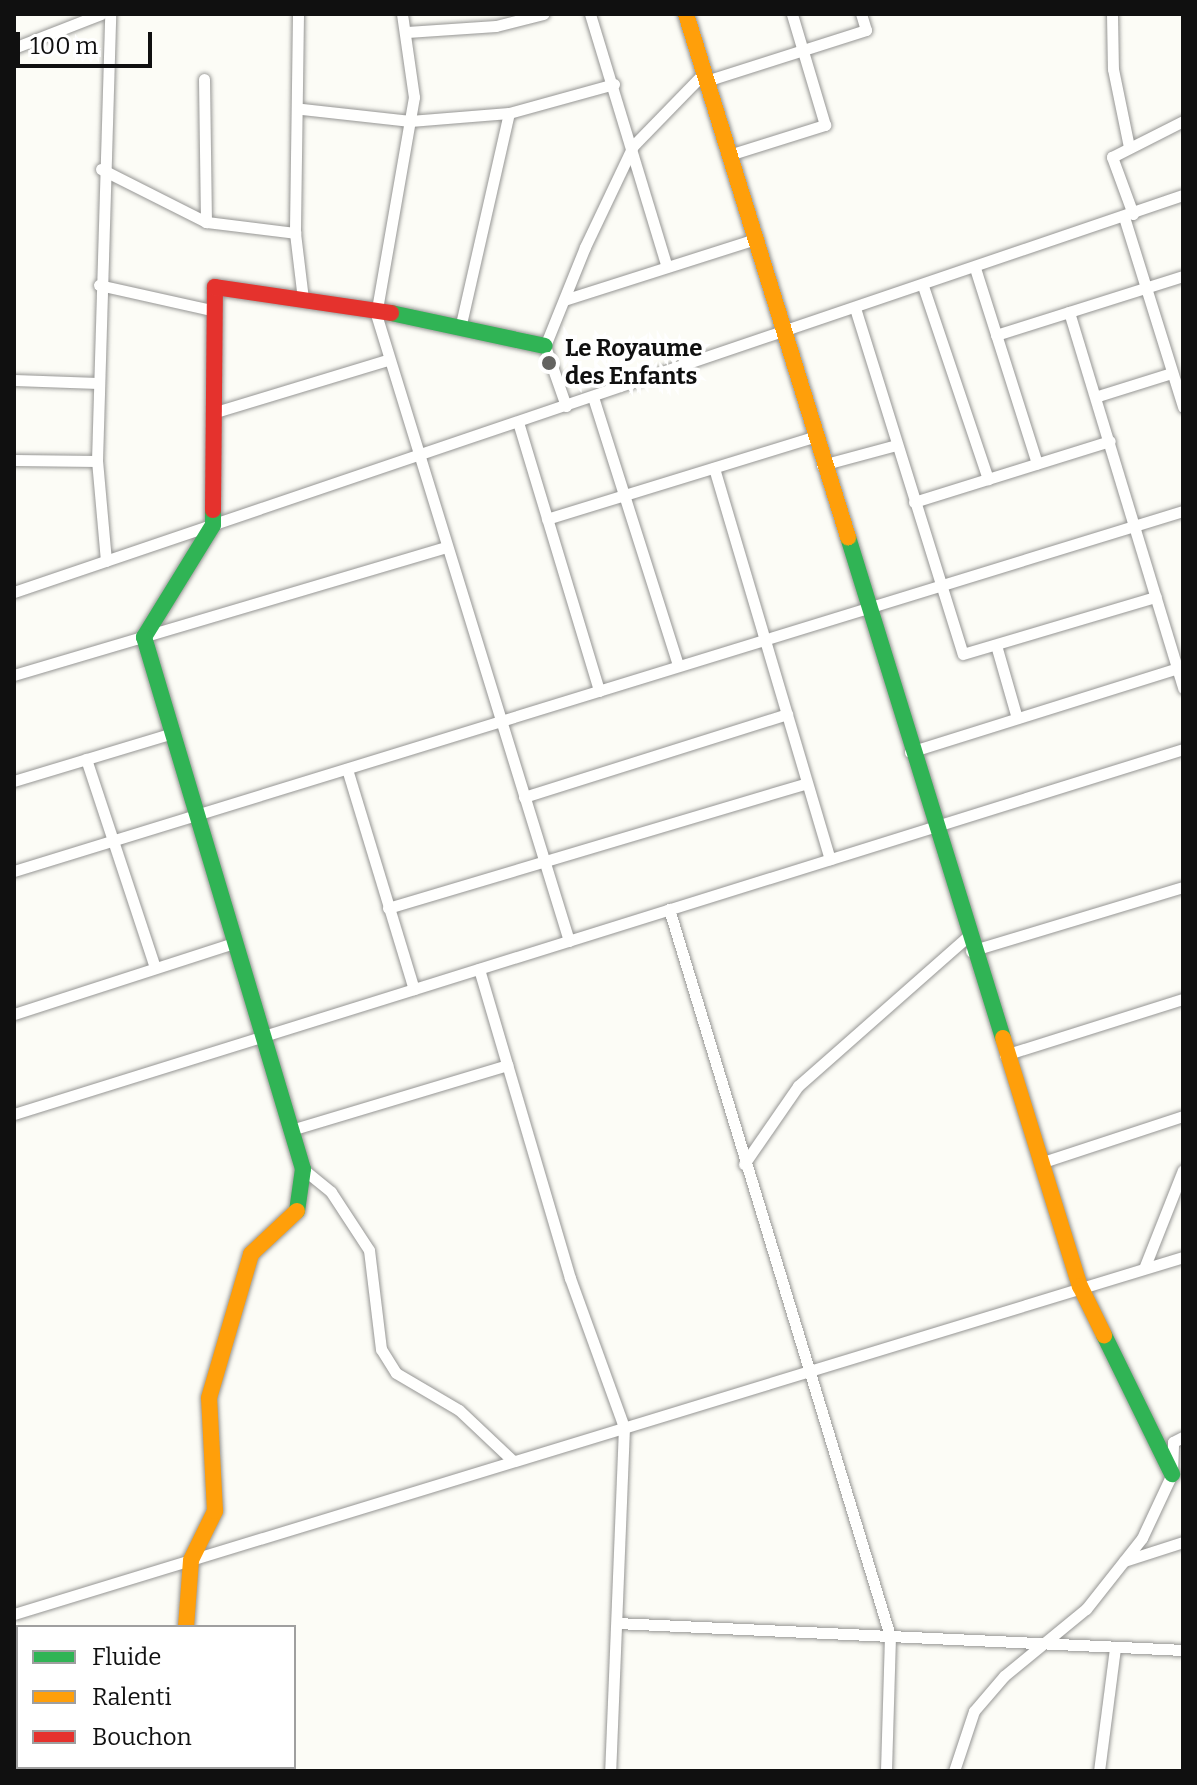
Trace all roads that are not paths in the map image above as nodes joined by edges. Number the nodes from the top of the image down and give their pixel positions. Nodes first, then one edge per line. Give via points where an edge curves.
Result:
1 (101, 14) edge
2 (110, 14) edge
3 (298, 14) edge
4 (402, 14) edge
5 (543, 14) edge
6 (590, 14) edge
7 (686, 14) edge
8 (792, 14) edge
9 (861, 14) edge
10 (1112, 14) edge
11 (407, 32) junction
12 (14, 48) edge
13 (803, 51) junction
14 (705, 77) junction
15 (204, 79) dead end
16 (614, 84) junction
17 (302, 109) junction
18 (509, 113) junction
19 (410, 121) junction
20 (1183, 121) edge
21 (633, 146) junction
22 (1129, 147) junction
23 (729, 155) junction
24 (101, 169) junction
25 (1183, 195) edge
26 (1129, 216) junction
27 (206, 222) junction
28 (295, 233) junction
29 (755, 239) junction
30 (667, 267) junction
31 (975, 268) junction
32 (1183, 276) edge
33 (99, 285) junction
34 (923, 286) junction
35 (1146, 288) junction
36 (303, 299) junction
37 (564, 300) junction
38 (855, 308) junction
39 (215, 311) junction
40 (1069, 312) junction
41 (376, 314) junction
42 (461, 324) junction
43 (784, 332) junction
44 (996, 335) junction
45 (545, 346) junction
46 (387, 360) junction
47 (1172, 373) junction
48 (14, 380) edge
49 (98, 383) junction
50 (1098, 396) junction
51 (593, 397) junction
52 (566, 406) junction
53 (1183, 407) edge
54 (216, 412) junction
55 (518, 422) junction
56 (814, 437) junction
57 (1110, 441) junction
58 (896, 445) junction
59 (416, 457) junction
60 (14, 460) edge
61 (97, 461) junction
62 (1037, 463) junction
63 (822, 465) junction
64 (714, 468) junction
65 (988, 479) junction
66 (626, 495) junction
67 (914, 502) junction
68 (1183, 511) edge
69 (547, 519) junction
70 (213, 525) junction
71 (1135, 527) junction
72 (445, 547) junction
73 (106, 561) junction
74 (939, 587) junction
75 (14, 592) edge
76 (1156, 597) junction
77 (867, 607) junction
78 (144, 637) junction
79 (764, 638) junction
80 (996, 645) junction
81 (678, 665) junction
82 (1180, 668) edge
83 (14, 675) edge
84 (1183, 688) edge
85 (599, 691) junction
86 (787, 714) junction
87 (1017, 718) junction
88 (500, 723) junction
89 (170, 734) junction
90 (1183, 749) edge
91 (910, 752) junction
92 (86, 759) junction
93 (347, 769) junction
94 (14, 781) edge
95 (807, 783) junction
96 (524, 797) junction
97 (195, 816) junction
98 (933, 827) junction
99 (113, 841) junction
100 (830, 859) junction
101 (544, 862) junction
102 (14, 871) edge
103 (1183, 887) edge
104 (388, 908) junction
105 (669, 909) junction
106 (569, 941) junction
107 (234, 943) junction
108 (968, 945) junction
109 (155, 968) junction
110 (479, 969) junction
111 (414, 989) junction
112 (1183, 999) edge
113 (14, 1014) edge
114 (263, 1036) junction
115 (1005, 1055) junction
116 (507, 1065) junction
117 (15, 1113) edge
118 (1183, 1116) edge
119 (291, 1130) junction
120 (1040, 1163) junction
121 (744, 1164) junction
122 (303, 1169) junction
123 (1183, 1170) edge
124 (1183, 1257) edge
125 (1145, 1266) junction
126 (1080, 1286) junction
127 (805, 1371) junction
128 (624, 1427) junction
129 (1183, 1437) edge
130 (513, 1461) junction
131 (1172, 1474) junction
132 (1183, 1542) edge
133 (191, 1560) junction
134 (1124, 1561) junction
135 (14, 1614) edge
136 (617, 1623) junction
137 (186, 1625) edge
138 (890, 1636) junction
139 (1040, 1645) junction
140 (1115, 1647) junction
141 (1183, 1650) edge
142 (610, 1771) edge
143 (886, 1771) edge
144 (954, 1771) edge
145 (1099, 1771) edge

1 - 12 street
2 - 24 street
3 - 17 street
4 - 11 street
5 - 11 street via 496,26
6 - 16 street
7 - 14 street
8 - 13 street
9 - 13 street via 866,30
10 - 22 street via 1113,69
11 - 19 street
13 - 14 street
13 - 23 street via 825,125
14 - 21 street
14 - 23 street
15 - 27 street
16 - 18 street
16 - 21 street
17 - 19 street
17 - 28 street
18 - 19 street
18 - 42 street
19 - 41 street
20 - 22 street
21 - 30 street
21 - 37 street
22 - 26 street via 1111,162
23 - 29 street
24 - 27 street
24 - 33 street
25 - 26 street
26 - 31 street
26 - 35 street
27 - 28 street
28 - 36 street
29 - 30 street
29 - 43 street
30 - 37 street
31 - 34 street
31 - 44 street
32 - 35 street
33 - 39 street
33 - 49 street
34 - 38 street
34 - 65 street
35 - 40 street
35 - 47 street
36 - 39 street via 215,287
36 - 41 street
37 - 45 street
38 - 43 street
38 - 58 street
39 - 54 street
40 - 44 street
40 - 50 street
41 - 42 street
41 - 46 street
42 - 45 street
43 - 51 street
43 - 56 street
44 - 62 street
45 - 52 street
46 - 54 street
46 - 59 street
47 - 50 street
47 - 53 street
48 - 49 street
49 - 61 street
50 - 57 street
51 - 52 street
51 - 66 street
52 - 55 street
54 - 70 street
55 - 59 street
55 - 69 street
56 - 63 street
56 - 64 street
57 - 62 street
57 - 71 street
58 - 63 street
58 - 67 street
59 - 70 street
59 - 72 street
60 - 61 street
61 - 73 street
62 - 65 street
63 - 77 street
64 - 66 street
64 - 79 street
65 - 67 street
66 - 69 street
66 - 81 street
67 - 74 street
68 - 71 street
69 - 85 street
70 - 73 street
70 - 78 street
71 - 74 street
71 - 76 street
72 - 78 street
72 - 88 street
73 - 75 street
74 - 77 street
74 - 80 street via 963,654
76 - 80 street
76 - 82 street
77 - 79 street
77 - 91 street
78 - 83 street
78 - 89 street
79 - 81 street
79 - 86 street
80 - 87 street
81 - 85 street
82 - 84 street
82 - 87 street
85 - 88 street
86 - 95 street
86 - 96 street
87 - 91 street
88 - 93 street
88 - 96 street
89 - 92 street
89 - 97 street
90 - 98 street
91 - 98 street
92 - 94 street
92 - 99 street
93 - 97 street
93 - 104 street
95 - 100 street
95 - 101 street
96 - 101 street
97 - 99 street
97 - 107 street
98 - 100 street
98 - 108 street
99 - 102 street
99 - 109 street
100 - 105 street
101 - 104 street
101 - 106 street
103 - 108 street
104 - 111 street
105 - 106 street
105 - 121 street
106 - 110 street
107 - 109 street
107 - 114 street
108 - 115 street
108 - 121 street via 798,1086
109 - 113 street
110 - 111 street
110 - 116 street
111 - 114 street
112 - 115 street
114 - 117 street
114 - 119 street
115 - 120 street
116 - 119 street
116 - 128 street
118 - 120 street
119 - 122 street
120 - 126 street
121 - 127 street
122 - 130 street via 331,1192 369,1250 381,1349 396,1373 459,1410
122 - 133 street via 297,1211 251,1254 209,1398 215,1511
123 - 125 street
124 - 125 street
125 - 126 street
126 - 127 street
126 - 131 street
127 - 128 street
127 - 138 street
128 - 130 street
128 - 136 street
129 - 131 street via 1173,1442
130 - 133 street
131 - 134 street
132 - 134 street
133 - 135 street
133 - 137 street
134 - 139 street via 1086,1609
136 - 138 street
136 - 142 street
138 - 139 street
138 - 143 street
139 - 140 street
139 - 144 street via 974,1711
140 - 141 street
140 - 145 street

